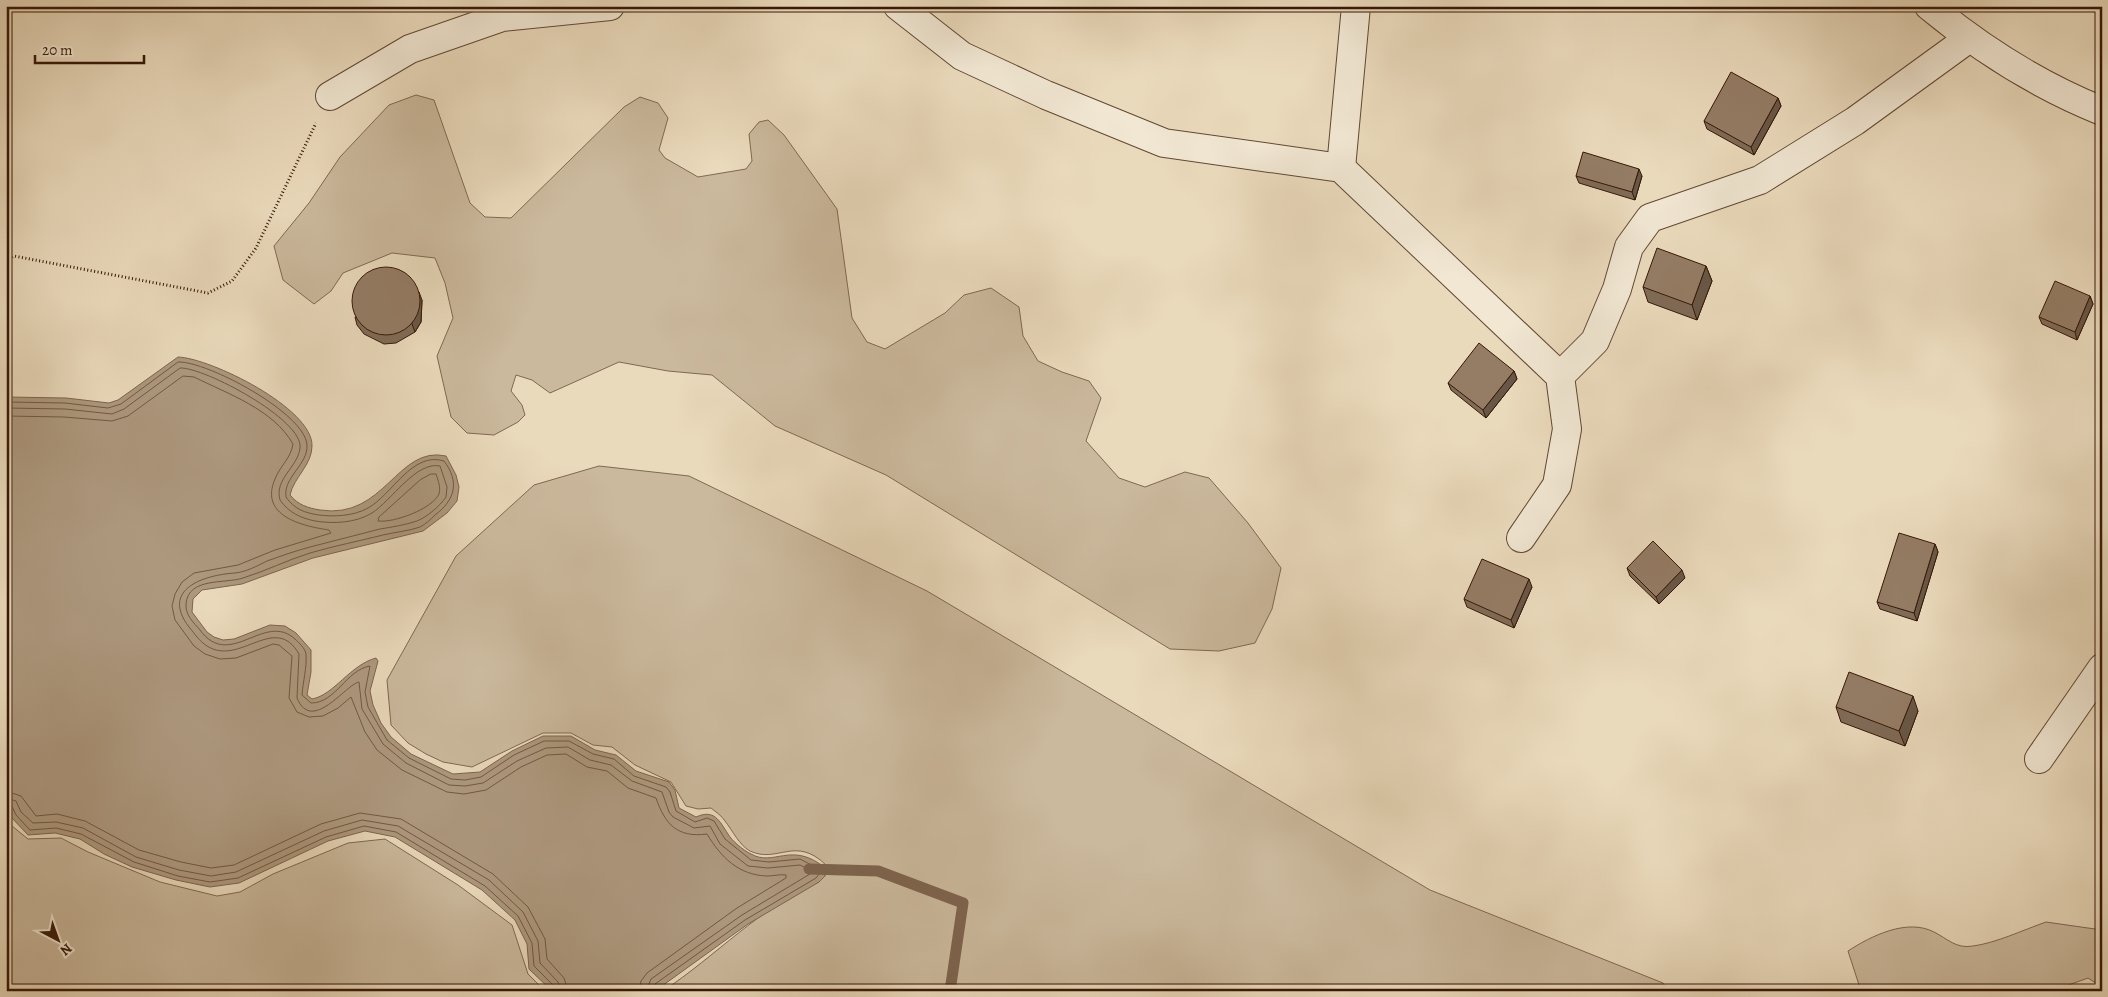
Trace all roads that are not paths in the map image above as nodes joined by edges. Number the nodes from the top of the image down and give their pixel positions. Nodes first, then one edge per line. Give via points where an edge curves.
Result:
1 (610, 6) edge
2 (898, 6) edge
3 (1356, 6) edge
4 (1929, 6) edge
5 (1968, 39) junction
6 (330, 96) road end
7 (2102, 111) edge
8 (1341, 168) junction
9 (1560, 376) junction
10 (1521, 538) dead end
11 (2102, 668) edge
12 (2039, 759) dead end

1 - 6 street via 502,17 410,49
2 - 8 street via 962,56 1046,95 1164,143
3 - 8 street
4 - 5 street
5 - 7 street via 2073,99
5 - 9 street via 1855,120 1760,180 1650,218 1629,247 1617,289 1595,341
8 - 9 street
9 - 10 street via 1568,429 1557,485
11 - 12 street

